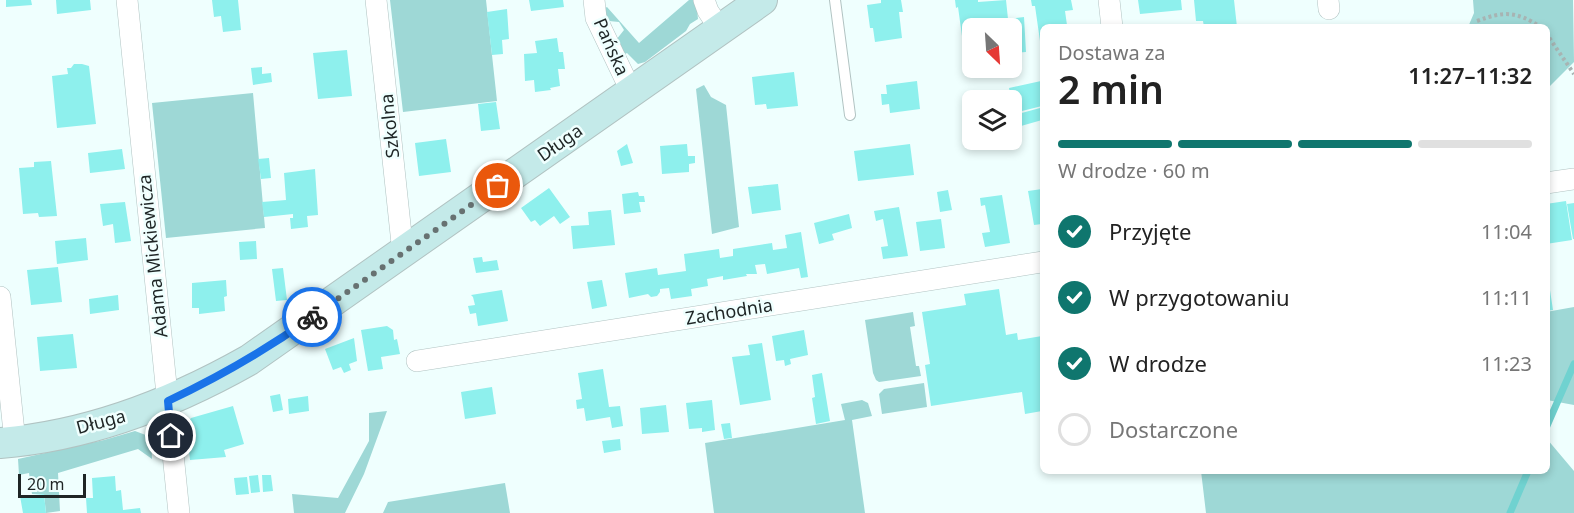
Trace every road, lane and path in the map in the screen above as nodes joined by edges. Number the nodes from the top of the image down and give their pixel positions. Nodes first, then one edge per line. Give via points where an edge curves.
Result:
1 (127, 0) edge
2 (376, 0) edge
3 (594, 0) edge
4 (704, 0) edge
5 (762, 0) edge
6 (835, 0) edge
7 (1109, 0) edge
8 (1476, 21) dead end
9 (1112, 24) edge
10 (1536, 24) edge
11 (720, 29) junction
12 (1550, 39) edge
13 (1574, 74) edge
14 (632, 93) junction
15 (850, 115) dead end
16 (1574, 179) edge
17 (1550, 182) edge
18 (403, 253) junction
19 (1040, 262) edge
20 (0, 297) edge
21 (417, 362) dead end
22 (168, 401) junction
23 (8, 442) edge
24 (179, 513) edge

1 - 22 street, Adama Mickiewicza
2 - 18 street, Szkolna
3 - 14 street, Pańska via 596,18
4 - 11 street
5 - 11 street, Długa
6 - 15 lane
7 - 9 street
8 - 10 path via 1495,15 1522,15
11 - 14 street, Długa
12 - 13 path
14 - 18 street, Długa
16 - 17 street
18 - 22 street, Długa via 249,360
19 - 21 street, Zachodnia
20 - 23 street
22 - 23 street, Długa via 82,428
22 - 24 street, Adama Mickiewicza

